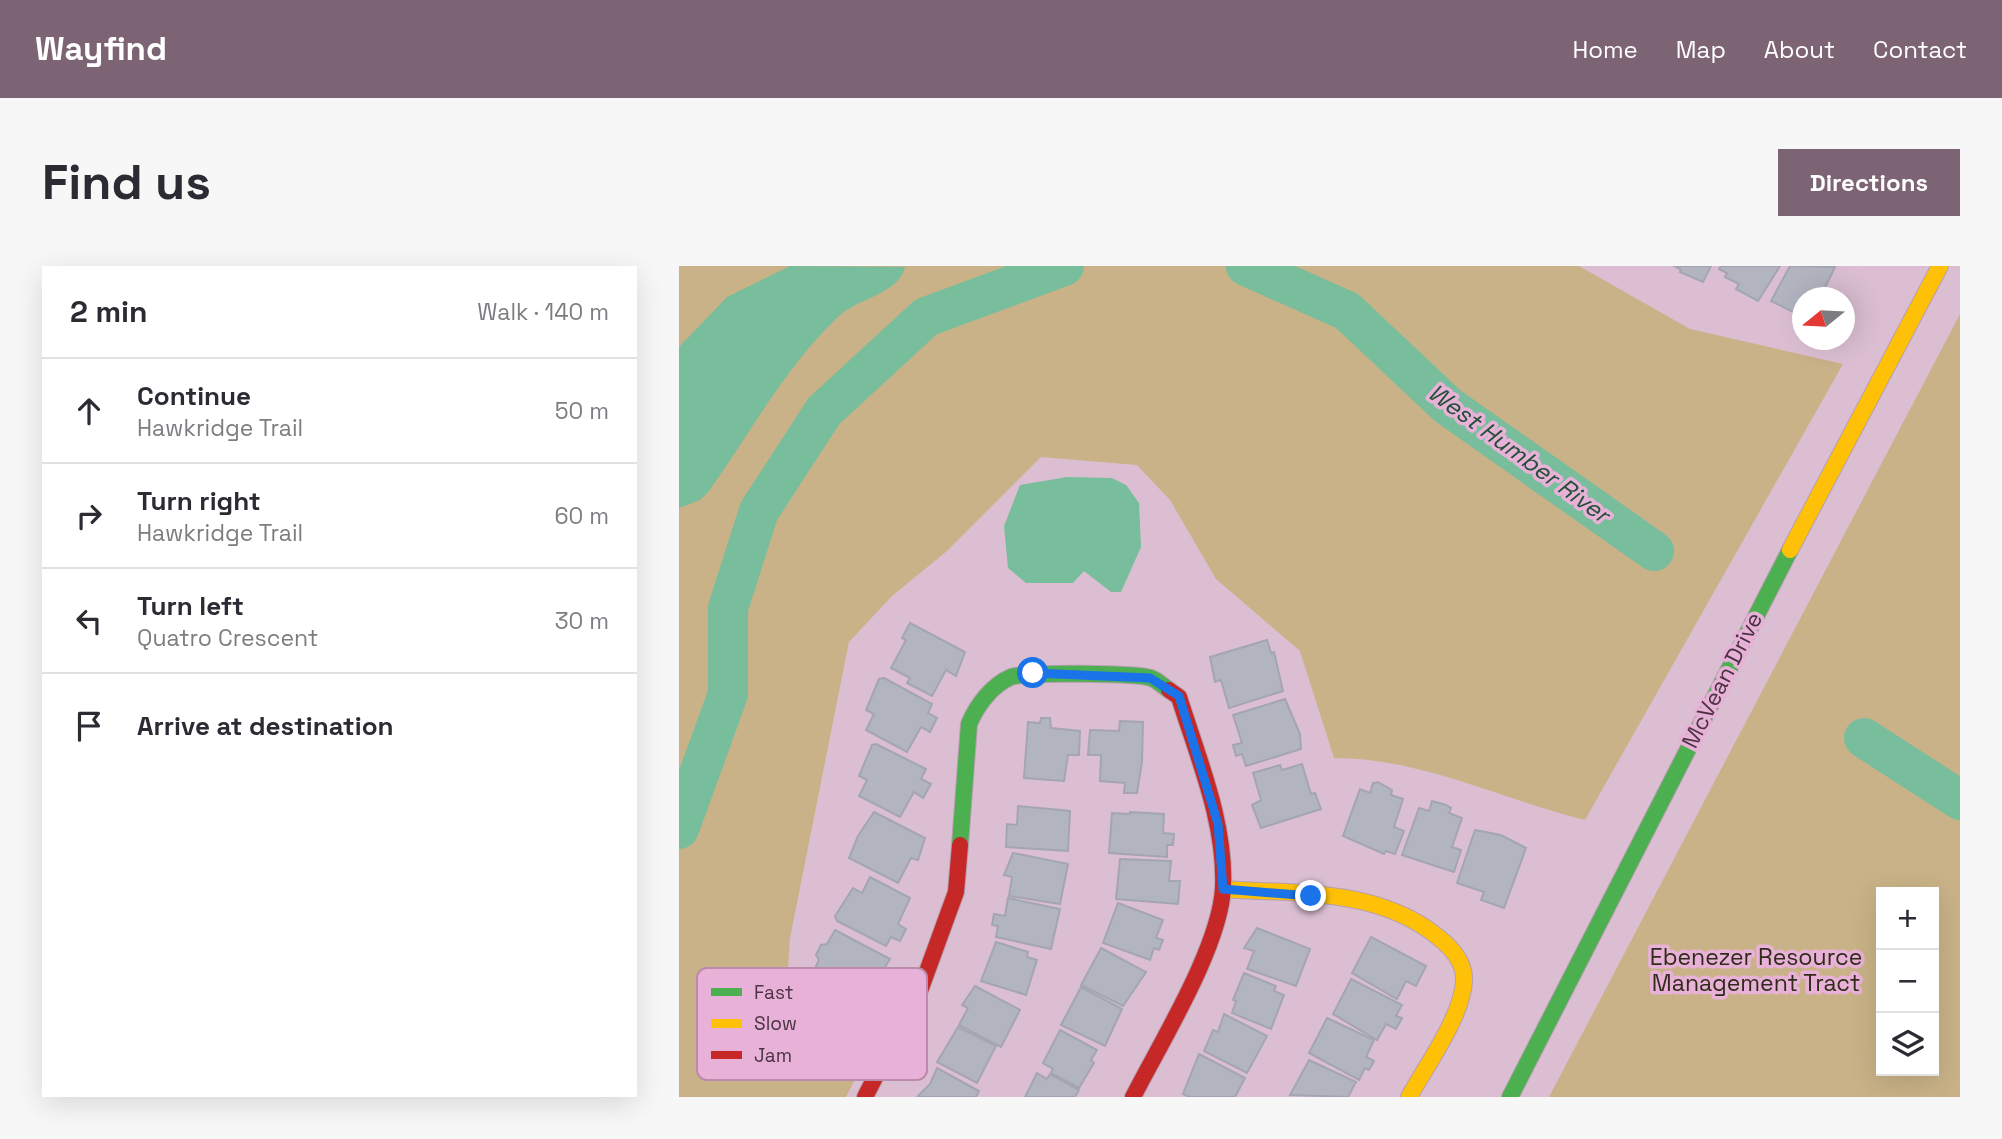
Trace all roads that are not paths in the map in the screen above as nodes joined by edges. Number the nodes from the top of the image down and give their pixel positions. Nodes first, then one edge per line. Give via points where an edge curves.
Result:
1 (1940, 266) edge
2 (1223, 889) junction
3 (927, 972) edge
4 (874, 1080) edge
5 (865, 1097) edge
6 (1133, 1097) edge
7 (1409, 1097) edge
8 (1510, 1097) edge

1 - 8 street, McVean Drive via 1696,729
2 - 3 street via 1218,824 1179,696 1150,678 1033,673 1012,677 995,687 969,724 956,892
2 - 6 street via 1206,953
2 - 7 street via 1375,904 1448,942 1464,979 1460,999
4 - 5 street

